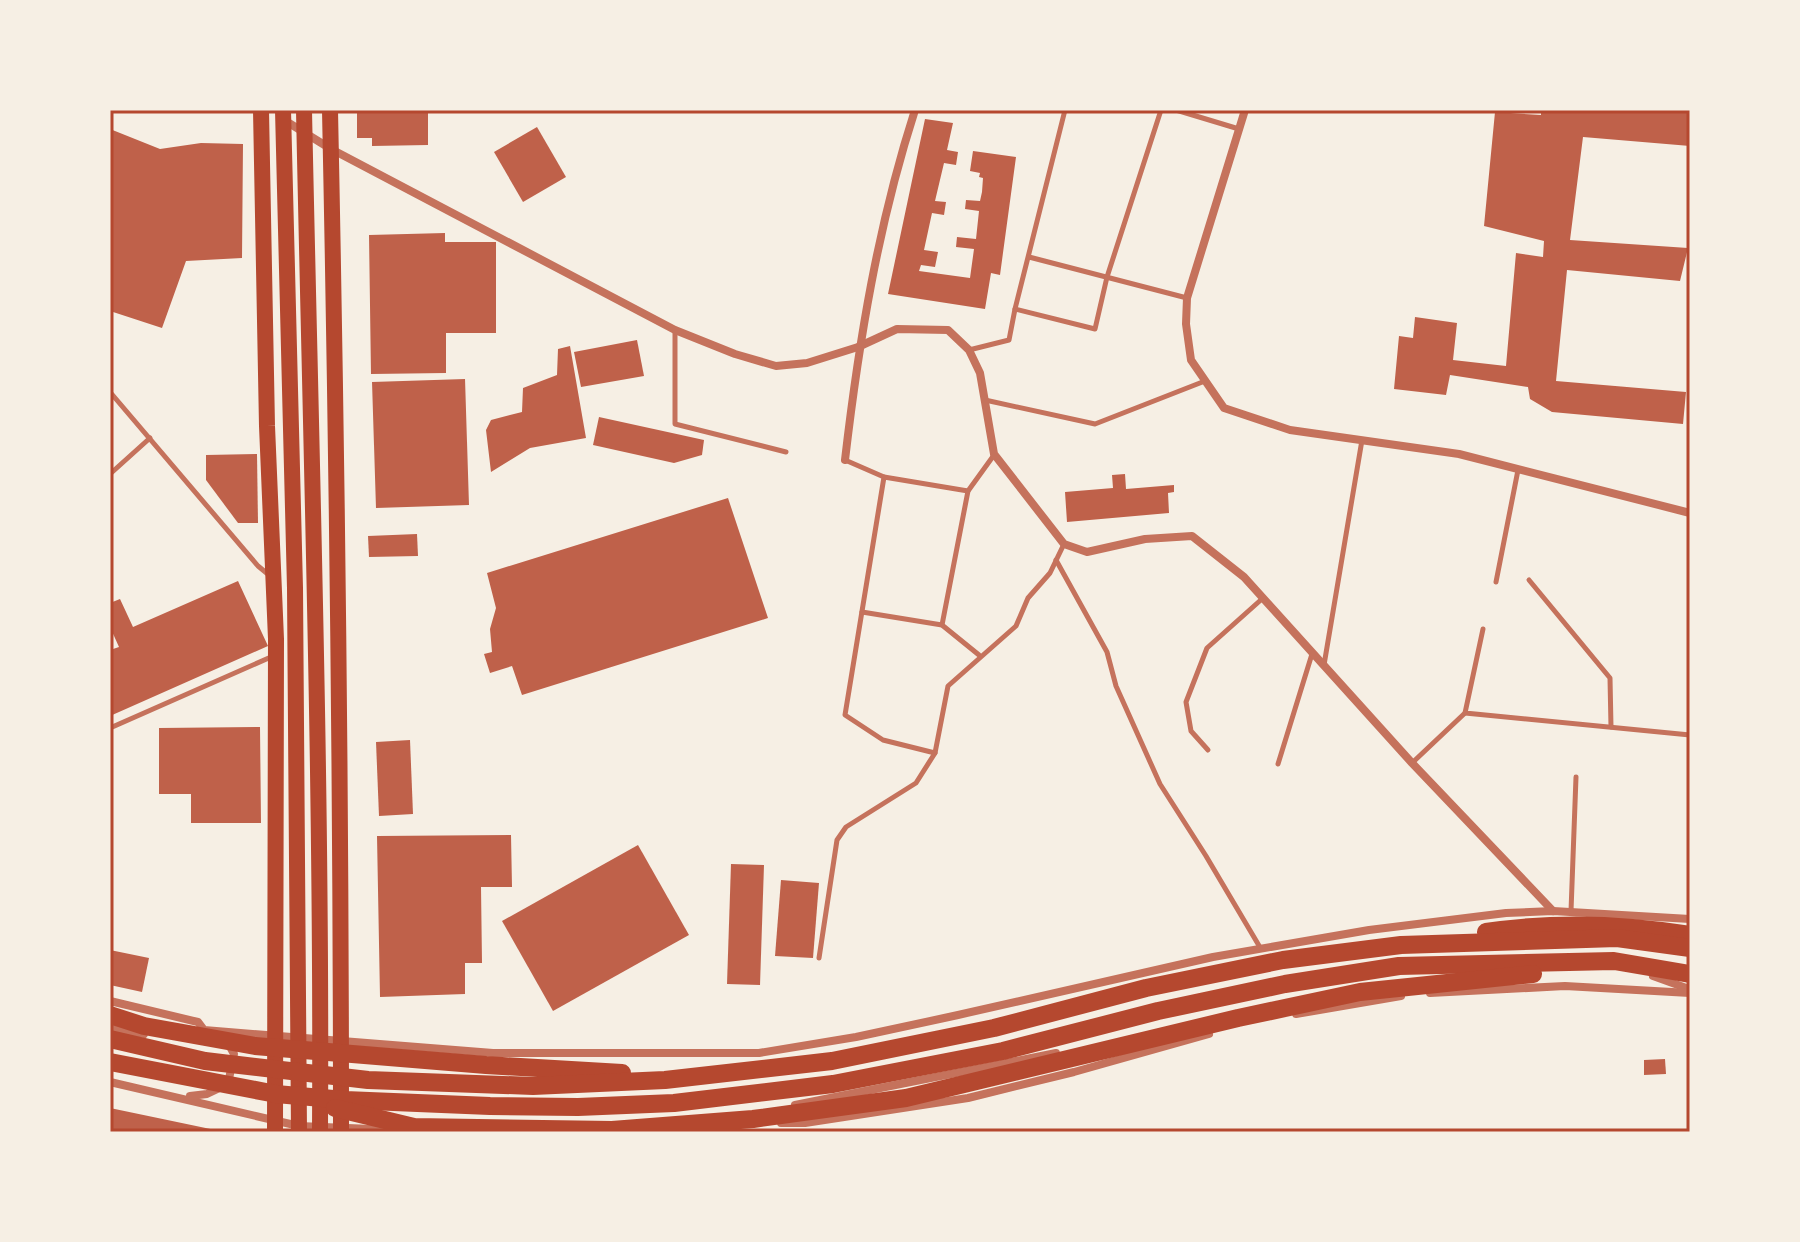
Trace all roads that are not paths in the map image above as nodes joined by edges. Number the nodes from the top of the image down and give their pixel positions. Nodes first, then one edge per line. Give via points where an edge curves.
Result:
1 (304, 110) edge
2 (330, 110) edge
3 (915, 110) edge
4 (1065, 110) edge
5 (1161, 110) edge
6 (1176, 110) edge
7 (1245, 110) edge
8 (276, 114) edge
9 (1239, 129) junction
10 (304, 134) junction
11 (331, 149) junction
12 (1029, 257) junction
13 (285, 266) junction
14 (264, 267) junction
15 (1107, 277) junction
16 (1187, 298) junction
17 (1015, 309) junction
18 (675, 330) junction
19 (858, 347) junction
20 (969, 350) junction
21 (1205, 381) junction
22 (110, 392) edge
23 (984, 399) junction
24 (150, 438) junction
25 (1362, 440) junction
26 (786, 452) dead end
27 (994, 454) junction
28 (845, 460) joint
29 (1518, 470) junction
30 (110, 474) edge
31 (884, 477) junction
32 (968, 491) junction
33 (1690, 513) edge
34 (1064, 544) junction
35 (1056, 559) junction
36 (274, 579) junction
37 (1529, 580) dead end
38 (1496, 582) dead end
39 (295, 588) junction
40 (1263, 598) junction
41 (862, 612) junction
42 (942, 625) junction
43 (1483, 629) dead end
44 (1313, 653) junction
45 (276, 655) junction
46 (979, 655) junction
47 (1324, 666) junction
48 (1465, 713) junction
49 (1611, 727) junction
50 (110, 728) edge
51 (1690, 735) edge
52 (1208, 750) dead end
53 (935, 753) junction
54 (1412, 763) junction
55 (1278, 764) dead end
56 (1576, 777) dead end
57 (1553, 911) junction
58 (1571, 911) junction
59 (1690, 919) edge
60 (1690, 935) edge
61 (1401, 945) junction
62 (1690, 948) edge
63 (1261, 949) junction
64 (819, 958) dead end
65 (1583, 969) junction
66 (1690, 974) edge
67 (1690, 991) edge
68 (112, 1015) edge
69 (213, 1031) junction
70 (273, 1036) junction
71 (299, 1038) junction
72 (110, 1039) edge
73 (322, 1040) junction
74 (342, 1040) junction
75 (796, 1047) junction
76 (110, 1062) edge
77 (665, 1080) junction
78 (110, 1082) edge
79 (276, 1094) junction
80 (181, 1097) junction
81 (803, 1103) junction
82 (710, 1124) junction
83 (274, 1126) edge
84 (806, 1127) edge
85 (299, 1129) edge
86 (320, 1130) edge
87 (341, 1130) edge
88 (625, 1131) edge
89 (457, 1132) edge
90 (556, 1132) edge

1 - 10 main road
2 - 11 main road
3 - 19 street via 891,189
4 - 12 lane
5 - 15 lane
6 - 9 lane
7 - 9 street
8 - 10 street
8 - 13 main road
8 - 14 main road
9 - 16 street
10 - 11 street
10 - 73 main road
11 - 18 street
11 - 74 main road
12 - 15 lane
12 - 17 lane
13 - 14 main road
13 - 39 main road
14 - 36 main road
15 - 16 lane
15 - 17 lane via 1095,329
16 - 21 street via 1191,360
17 - 20 lane via 1009,340
18 - 19 street via 776,366 807,363
18 - 26 lane via 675,424
19 - 20 street via 897,329 948,330
19 - 28 street
20 - 23 street
21 - 23 lane via 1095,424
21 - 25 street via 1224,408 1290,430
22 - 24 lane
23 - 27 street
24 - 30 lane
24 - 36 lane
25 - 29 street via 1459,454
25 - 47 lane
27 - 32 lane
27 - 34 street
28 - 31 lane
29 - 33 street
29 - 38 lane
31 - 32 lane
31 - 41 lane
32 - 42 lane
34 - 35 lane
34 - 40 street via 1087,552 1145,539 1192,536
35 - 46 lane via 1028,598 1016,626
35 - 63 lane via 1107,652 1116,686 1160,784
36 - 39 lane
36 - 45 main road
37 - 49 lane via 1610,678
39 - 71 main road
40 - 44 street
40 - 52 lane via 1207,648 1186,702 1191,731
41 - 42 lane
41 - 53 lane via 845,715 883,740
42 - 46 lane
43 - 48 lane
44 - 47 street
44 - 55 lane
45 - 50 lane
45 - 70 main road
46 - 53 lane via 948,686
47 - 54 street
48 - 49 lane
48 - 54 lane
49 - 51 lane
53 - 64 lane via 916,783 846,827 837,840
54 - 57 street
56 - 58 lane
57 - 58 street
57 - 63 street via 1384,928
58 - 59 street
60 - 61 highway via 1640,927 1522,927
61 - 62 highway via 1617,938
61 - 77 highway via 1268,963 832,1061
63 - 75 street
65 - 67 street via 1639,972
65 - 79 highway via 1360,992 906,1098 753,1119 628,1129 414,1127
65 - 81 street via 1474,971 1369,986
66 - 79 highway via 1614,961 1399,966 1285,984 1003,1051 833,1084 674,1103 490,1106
67 - 84 street via 1565,986 1410,995 1247,1023 968,1098
68 - 69 highway
68 - 77 highway via 255,1046 602,1070
69 - 70 street
69 - 80 street via 234,1054 228,1084 207,1094
70 - 71 street
70 - 83 main road
71 - 73 street
71 - 85 main road
72 - 77 highway via 205,1061 368,1080 533,1086
73 - 74 street
73 - 86 main road
74 - 75 street via 493,1053 759,1053
74 - 87 main road
75 - 81 street
76 - 79 highway
78 - 80 street
80 - 83 street
81 - 82 street
81 - 84 street
82 - 84 street
82 - 88 street
83 - 85 street
85 - 86 street
86 - 87 street
87 - 89 street
88 - 90 street

